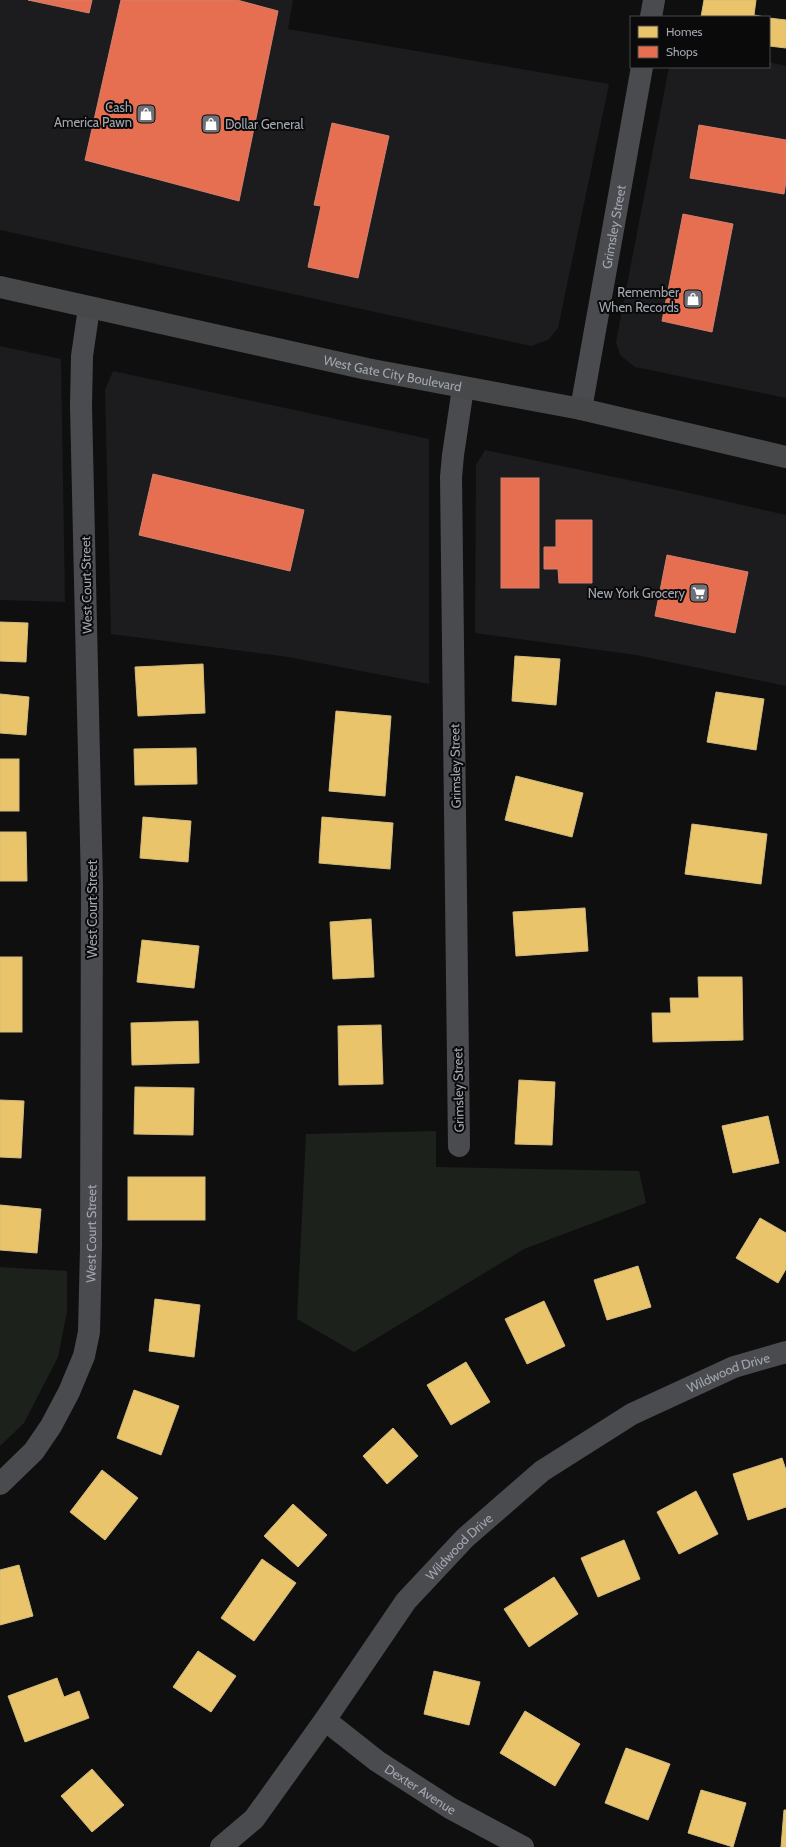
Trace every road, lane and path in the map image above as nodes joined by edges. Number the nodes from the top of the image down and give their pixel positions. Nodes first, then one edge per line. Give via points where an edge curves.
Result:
1 (654, 0) edge
2 (651, 16) edge
3 (642, 68) edge
4 (0, 287) edge
5 (89, 308) junction
6 (463, 388) junction
7 (581, 410) junction
8 (786, 457) edge
9 (458, 1146) dead end
10 (786, 1352) edge
11 (0, 1484) edge
12 (325, 1720) junction
13 (221, 1847) edge
14 (523, 1847) edge

1 - 2 street
3 - 7 street, Grimsley Street
4 - 5 main road, West Gate City Boulevard
5 - 6 main road, West Gate City Boulevard
5 - 11 street, West Court Street via 82,356 81,406 92,886 89,1332 84,1356 51,1426 34,1451
6 - 7 main road, West Gate City Boulevard
6 - 9 street, Grimsley Street via 451,477
7 - 8 main road, West Gate City Boulevard
10 - 12 street, Wildwood Drive via 734,1367 632,1414 542,1471 465,1538 406,1601
12 - 13 street, Wildwood Drive via 254,1819
12 - 14 street, Dexter Avenue via 377,1761 450,1808

